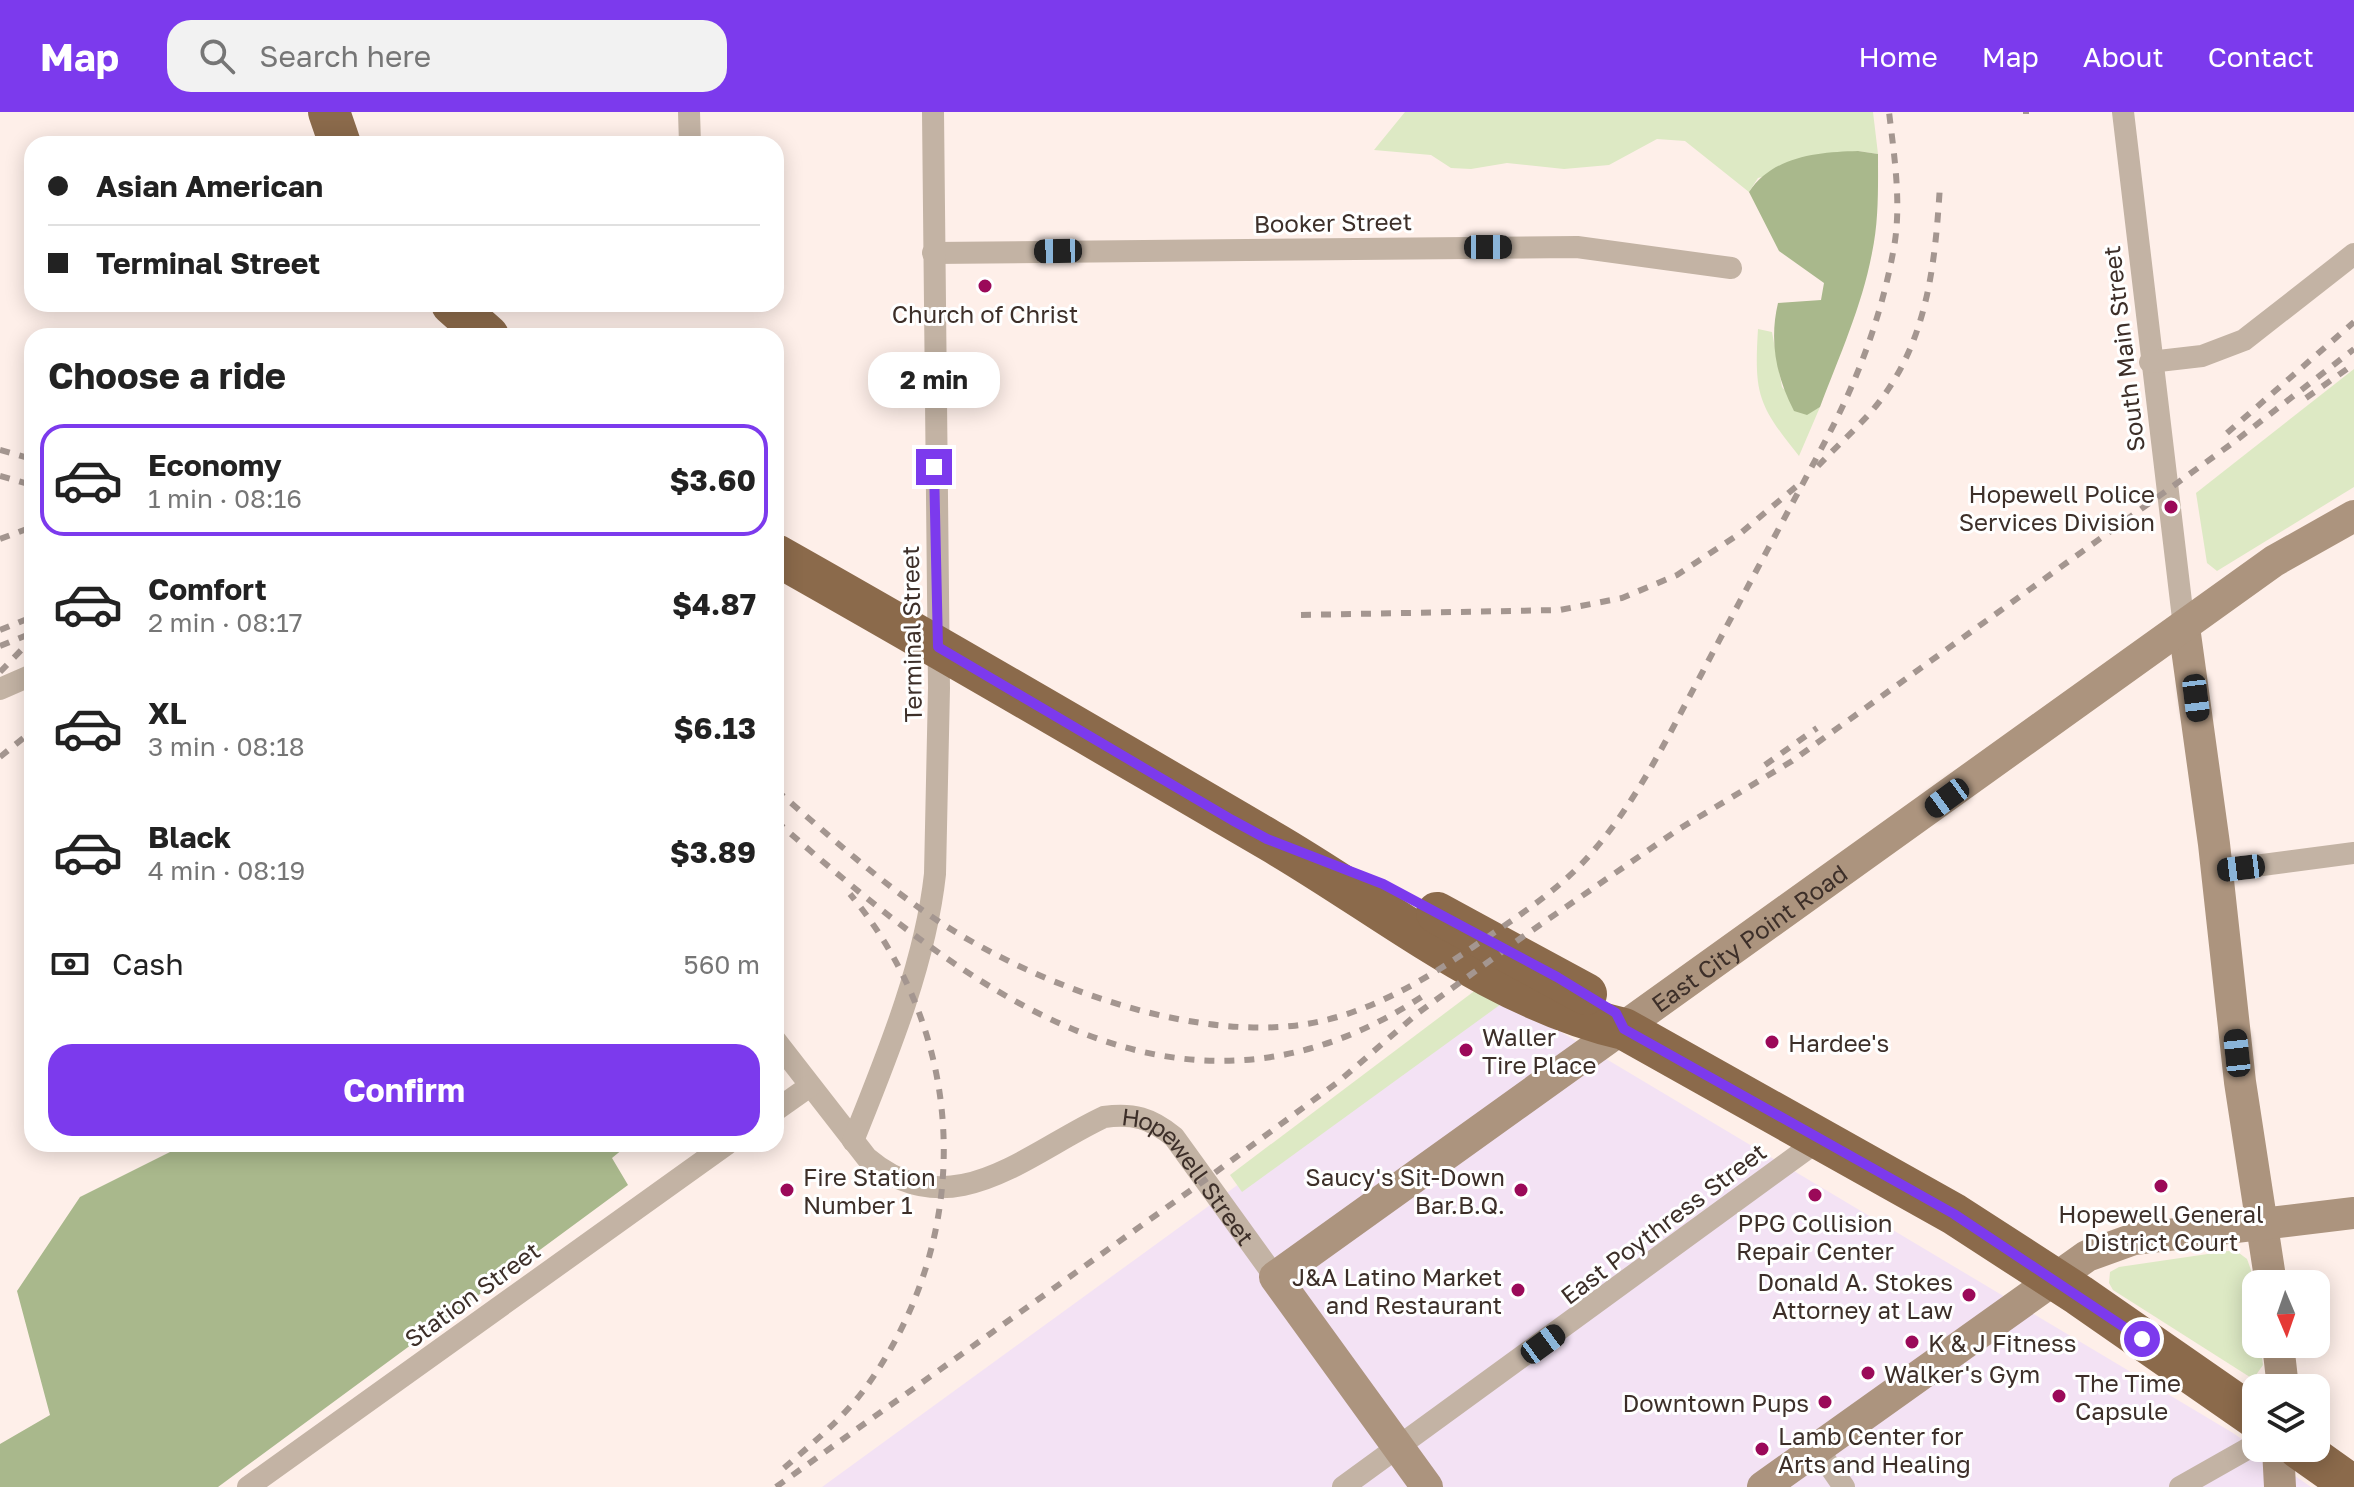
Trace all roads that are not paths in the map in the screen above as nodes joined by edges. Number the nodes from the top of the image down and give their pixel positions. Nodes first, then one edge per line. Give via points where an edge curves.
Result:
1 (329, 112) edge
2 (689, 112) edge
3 (933, 112) edge
4 (2123, 112) edge
5 (337, 136) edge
6 (690, 136) edge
7 (933, 253) junction
8 (2354, 254) edge
9 (1731, 268) dead end
10 (461, 312) edge
11 (479, 328) edge
12 (2150, 362) junction
13 (2354, 516) edge
14 (784, 560) edge
15 (2184, 627) junction
16 (938, 647) junction
17 (24, 678) edge
18 (0, 689) edge
19 (2354, 853) edge
20 (2217, 871) junction
21 (1624, 1029) junction
22 (784, 1052) edge
23 (810, 1086) junction
24 (784, 1104) edge
25 (1819, 1140) junction
26 (853, 1141) junction
27 (716, 1152) edge
28 (2354, 1213) edge
29 (2260, 1225) junction
30 (2268, 1270) edge
31 (1275, 1277) junction
32 (2054, 1279) junction
33 (2242, 1408) edge
34 (1398, 1447) junction
35 (1817, 1448) junction
36 (2242, 1452) edge
37 (2279, 1462) edge
38 (2319, 1462) edge
39 (248, 1487) edge
40 (1343, 1487) edge
41 (1427, 1487) edge
42 (1763, 1487) edge
43 (1844, 1487) edge
44 (2180, 1487) edge
45 (2280, 1487) edge
46 (2354, 1487) edge

1 - 5 highway
2 - 6 street
3 - 7 street, Terminal Street
4 - 12 street, South Main Street
7 - 9 street, Booker Street via 1577,247
7 - 16 street, Terminal Street
8 - 12 street via 2244,340 2202,356
10 - 11 highway
12 - 15 street, South Main Street
13 - 15 street, East City Point Road via 2274,561
14 - 16 highway
15 - 20 street
15 - 21 street, East City Point Road
16 - 21 highway via 1492,977 1581,1019
16 - 26 street, Terminal Street via 932,901 914,970
17 - 18 street
19 - 20 street
20 - 29 street
21 - 25 highway
21 - 31 street, East City Point Road
22 - 23 street, Hopewell Street
23 - 24 street
23 - 26 street, Hopewell Street
25 - 32 highway via 1954,1214
25 - 34 street, East Poythress Street
26 - 31 street, Hopewell Street via 882,1171 919,1185 943,1186 995,1177 1104,1117 1142,1117 1174,1137
27 - 39 street, Station Street
28 - 29 street
29 - 30 street
29 - 32 street via 2110,1245
31 - 34 street, Hopewell Street
32 - 33 highway
32 - 35 street
34 - 40 street, East Poythress Street
34 - 41 street, Hopewell Street
35 - 42 street
35 - 43 street
36 - 44 street
37 - 45 street
38 - 46 highway

